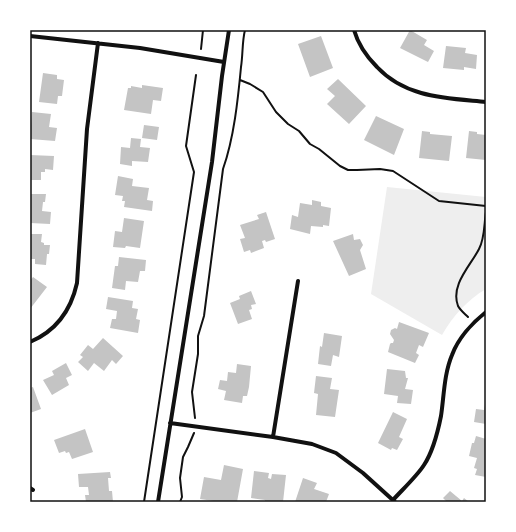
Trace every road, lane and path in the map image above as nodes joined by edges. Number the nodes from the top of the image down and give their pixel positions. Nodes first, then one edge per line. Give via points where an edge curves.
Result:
1 (203, 30) edge
2 (229, 30) edge
3 (245, 30) edge
4 (354, 30) edge
5 (30, 36) edge
6 (98, 43) junction
7 (200, 49) dead end
8 (224, 62) junction
9 (196, 75) dead end
10 (240, 80) junction
11 (486, 102) edge
12 (486, 206) edge
13 (486, 212) edge
14 (298, 281) dead end
15 (486, 312) edge
16 (474, 324) junction
17 (30, 342) edge
18 (170, 423) junction
19 (195, 426) junction
20 (273, 437) junction
21 (394, 501) edge
22 (144, 502) edge
23 (158, 502) edge
24 (180, 502) edge

1 - 7 path
2 - 8 street
3 - 10 path
4 - 11 street via 370,60 404,88 434,97
5 - 6 street
6 - 8 street
6 - 17 street via 85,159 77,283 70,304 58,322
8 - 18 street via 212,162
9 - 22 path via 186,146 194,172
10 - 12 path via 263,92 276,112 288,124 340,166 348,170 393,171 439,201
10 - 19 path via 228,155 223,169 204,316 198,336 192,392
13 - 16 path via 480,248 458,285 458,306
14 - 20 street
15 - 16 street
16 - 21 street via 452,355 446,377 441,417 424,466
18 - 19 street
18 - 23 street
19 - 20 street
19 - 24 path via 193,437 183,457
20 - 21 street via 312,444 336,453 363,472

